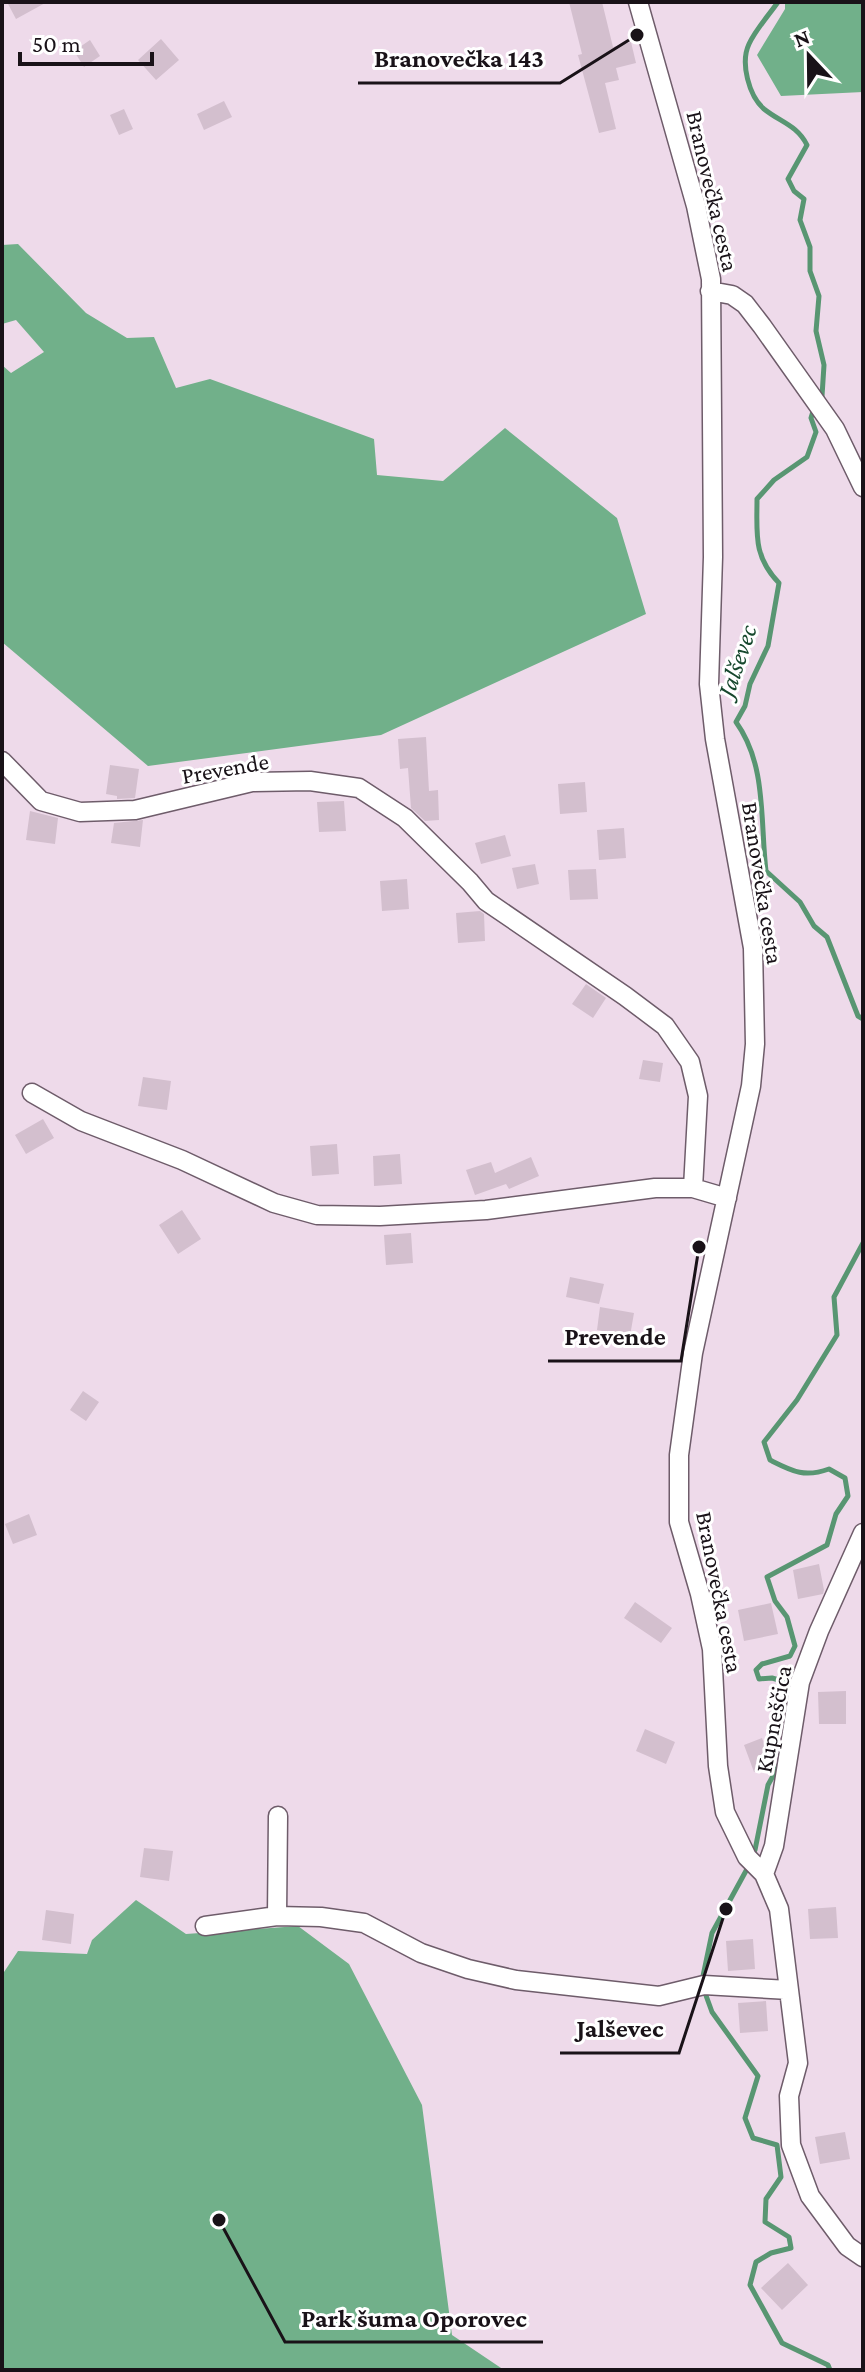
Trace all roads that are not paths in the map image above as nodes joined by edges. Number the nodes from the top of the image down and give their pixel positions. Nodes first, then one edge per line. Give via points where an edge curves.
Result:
1 (638, 2) edge
2 (710, 291) junction
3 (863, 487) edge
4 (2, 761) edge
5 (32, 1093) dead end
6 (693, 1188) junction
7 (727, 1198) junction
8 (863, 1533) edge
9 (278, 1816) dead end
10 (756, 1866) junction
11 (277, 1916) junction
12 (205, 1926) dead end
13 (789, 1990) junction
14 (863, 2257) edge

1 - 2 street, Branovečka cesta via 696,206
2 - 3 street via 745,304 835,429
2 - 7 street, Branovečka cesta via 709,684 753,948 755,1044
4 - 6 street, Prevende via 41,801 80,812 135,810 252,782 310,781 359,788 405,818 486,901 665,1026 690,1062 698,1096
5 - 6 street via 81,1121 274,1203 317,1215 486,1210 655,1188
6 - 7 street
7 - 10 street, Branovečka cesta via 693,1353 679,1455 679,1522 712,1649 725,1812
8 - 10 street, Kupneščica via 800,1682 774,1846
9 - 11 street
10 - 13 street, Branovečka cesta via 779,1909
11 - 12 street
11 - 13 street via 364,1923 421,1953 516,1980 659,1996 704,1985
13 - 14 street, Branovečka cesta via 798,2063 789,2096 791,2145 810,2196 847,2246

